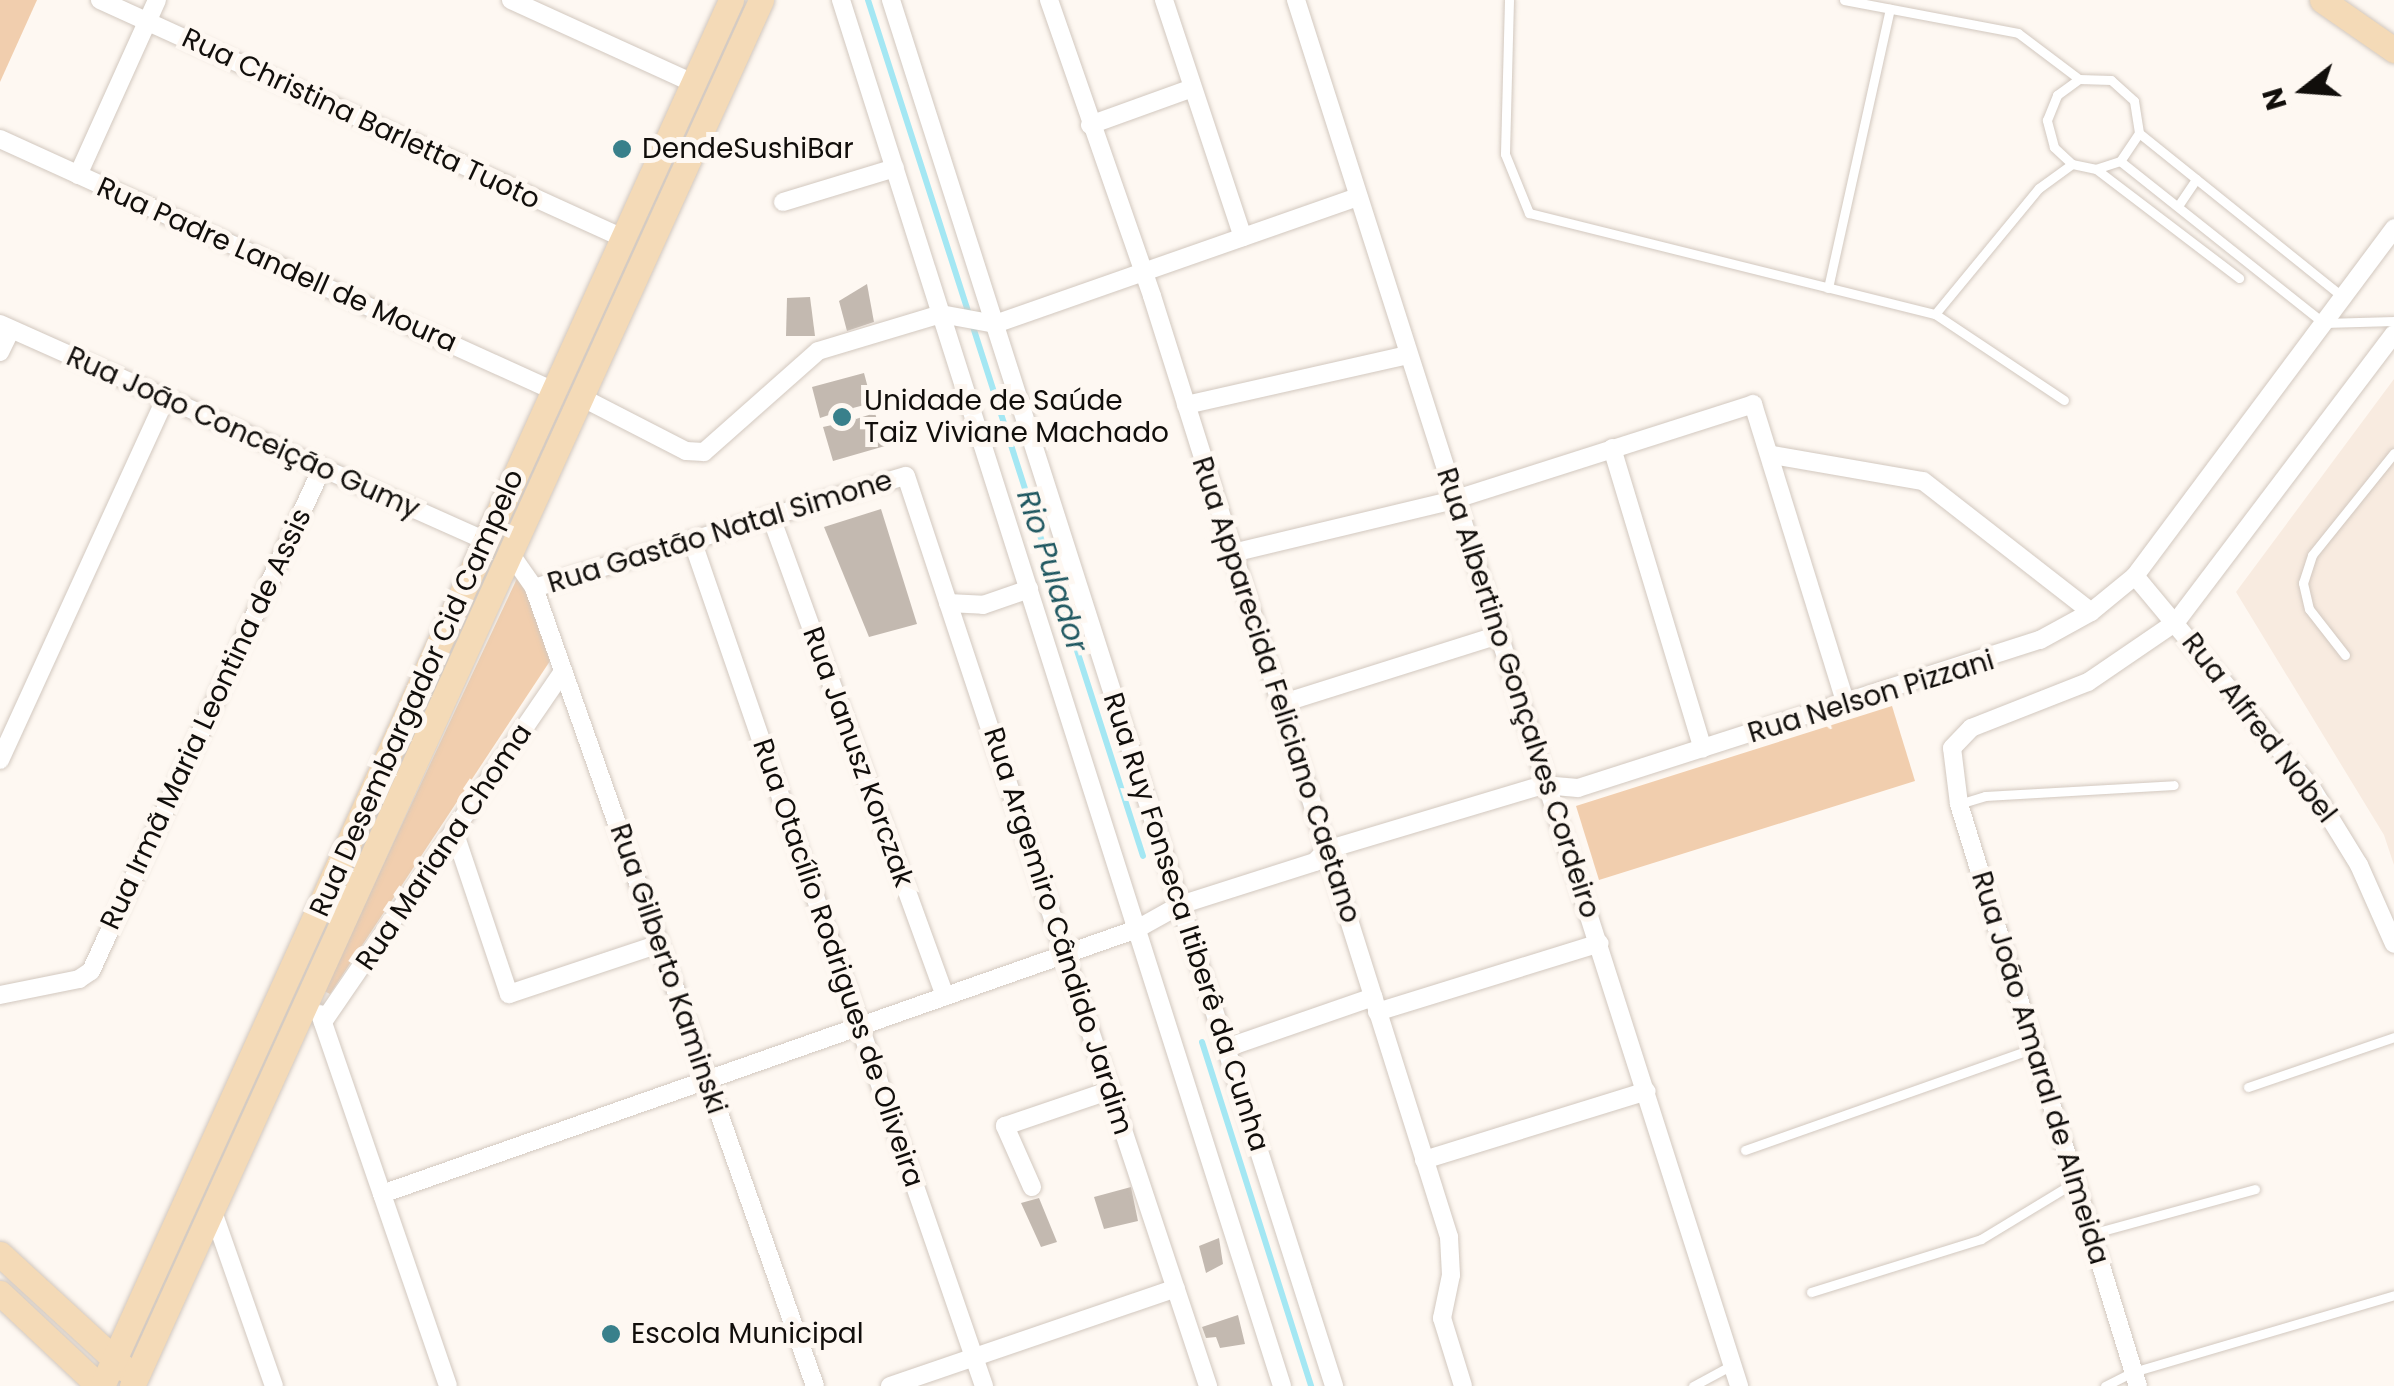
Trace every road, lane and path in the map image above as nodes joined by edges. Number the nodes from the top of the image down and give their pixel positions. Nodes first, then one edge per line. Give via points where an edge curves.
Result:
1 (100, 0) edge
2 (157, 0) edge
3 (511, 0) edge
4 (731, 0) edge
5 (762, 0) edge
6 (841, 0) edge
7 (891, 0) edge
8 (1049, 0) edge
9 (1164, 0) edge
10 (1296, 0) edge
11 (1509, 0) edge
12 (1844, 0) edge
13 (2322, 0) edge
14 (1890, 9) junction
15 (147, 22) junction
16 (2394, 50) edge
17 (2079, 79) junction
18 (694, 83) junction
19 (1194, 88) junction
20 (1090, 125) junction
21 (2139, 133) junction
22 (0, 140) edge
23 (2120, 161) junction
24 (2072, 164) junction
25 (895, 168) junction
26 (2096, 170) junction
27 (78, 175) junction
28 (2196, 179) junction
29 (1358, 197) junction
30 (783, 202) dead end
31 (2180, 203) junction
32 (2394, 228) edge
33 (1243, 237) junction
34 (623, 238) junction
35 (1140, 274) junction
36 (2239, 278) dead end
37 (1828, 288) junction
38 (2344, 297) junction
39 (941, 314) junction
40 (1935, 314) junction
41 (2394, 321) edge
42 (995, 324) junction
43 (2324, 324) junction
44 (5, 326) edge
45 (2394, 334) edge
46 (0, 352) edge
47 (1408, 355) junction
48 (554, 391) junction
49 (582, 397) junction
50 (166, 398) junction
51 (2064, 400) dead end
52 (1186, 405) junction
53 (1612, 448) junction
54 (2394, 453) edge
55 (1772, 455) junction
56 (322, 468) junction
57 (906, 476) joint
58 (1454, 500) junction
59 (771, 517) junction
60 (692, 540) junction
61 (486, 541) junction
62 (1233, 553) junction
63 (512, 556) junction
64 (2136, 576) junction
65 (534, 588) junction
66 (1028, 589) junction
67 (948, 603) junction
68 (2091, 612) junction
69 (2176, 622) junction
70 (1496, 636) junction
71 (2345, 655) dead end
72 (563, 670) junction
73 (1280, 704) junction
74 (1846, 705) junction
75 (1952, 748) joint
76 (1703, 749) junction
77 (0, 760) edge
78 (1542, 784) junction
79 (2174, 785) dead end
80 (1959, 804) junction
81 (456, 834) junction
82 (1326, 850) junction
83 (1180, 905) junction
84 (2388, 909) edge
85 (1136, 929) junction
86 (1600, 942) junction
87 (659, 944) junction
88 (2394, 944) edge
89 (1066, 954) junction
90 (312, 990) junction
91 (0, 995) edge
92 (944, 996) junction
93 (1375, 1004) junction
94 (323, 1022) junction
95 (860, 1026) junction
96 (2394, 1037) edge
97 (1226, 1048) junction
98 (2034, 1048) junction
99 (707, 1080) junction
100 (2248, 1087) dead end
101 (1111, 1090) junction
102 (1647, 1090) junction
103 (1745, 1150) dead end
104 (1424, 1160) junction
105 (2075, 1182) junction
106 (1032, 1187) dead end
107 (2256, 1189) dead end
108 (382, 1194) junction
109 (212, 1210) junction
110 (2091, 1234) junction
111 (0, 1254) edge
112 (1176, 1288) junction
113 (1811, 1292) dead end
114 (0, 1293) edge
115 (2394, 1295) edge
116 (974, 1358) junction
117 (114, 1359) junction
118 (1732, 1365) junction
119 (2136, 1379) edge
120 (134, 1383) edge
121 (100, 1386) edge
122 (274, 1386) edge
123 (448, 1386) edge
124 (815, 1386) edge
125 (890, 1386) edge
126 (984, 1386) edge
127 (1208, 1386) edge
128 (1282, 1386) edge
129 (1334, 1386) edge
130 (1462, 1386) edge
131 (1693, 1386) edge
132 (1739, 1386) edge
133 (2105, 1386) edge

1 - 15 street, Rua Christina Barletta Tuoto
2 - 15 street
3 - 18 street
4 - 18 main road, Rua Desembargador Cid Campelo
5 - 49 main road, Rua Desembargador Cid Campelo
6 - 25 street, Rua Ruy Fonseca Itiberê da Cunha
7 - 42 street, Rua Ruy Fonseca Itiberê da Cunha
8 - 20 street, Rua Apparecida Feliciano Caetano
9 - 19 street
10 - 29 street, Rua Albertino Gonçalves Cordeiro
11 - 37 lane via 1504,154 1529,213
12 - 14 lane
13 - 16 main road
14 - 17 lane via 2018,33
14 - 37 lane
15 - 27 street
15 - 34 street, Rua Christina Barletta Tuoto
17 - 21 lane via 2111,80 2134,101
17 - 24 lane via 2057,95 2047,120 2054,147
18 - 34 main road, Rua Desembargador Cid Campelo
19 - 20 street
19 - 33 street
20 - 35 street, Rua Apparecida Feliciano Caetano
21 - 23 lane
21 - 28 lane
22 - 27 street, Rua Padre Landell de Moura
23 - 26 lane
23 - 31 lane
24 - 26 lane
24 - 40 lane via 2040,188
25 - 30 street
25 - 39 street, Rua Ruy Fonseca Itiberê da Cunha
26 - 36 lane
27 - 48 street, Rua Padre Landell de Moura
28 - 31 lane
28 - 38 lane
29 - 33 street
29 - 47 street, Rua Albertino Gonçalves Cordeiro
31 - 43 lane
32 - 38 street, Rua Nelson Pizzani
33 - 35 street
34 - 48 main road, Rua Desembargador Cid Campelo
35 - 42 street
35 - 52 street, Rua Apparecida Feliciano Caetano
37 - 40 lane
38 - 43 street, Rua Nelson Pizzani
39 - 42 street
39 - 49 street via 807,356 704,452 686,451
39 - 66 street, Rua Ruy Fonseca Itiberê da Cunha
40 - 51 lane
41 - 43 lane
42 - 83 street, Rua Ruy Fonseca Itiberê da Cunha
43 - 64 street, Rua Nelson Pizzani
44 - 46 street
44 - 50 street, Rua João Conceição Gumy
45 - 69 street, Rua Nelson Pizzani
47 - 52 street
47 - 58 street, Rua Albertino Gonçalves Cordeiro
48 - 61 main road, Rua Desembargador Cid Campelo
49 - 63 main road, Rua Desembargador Cid Campelo
50 - 56 street, Rua João Conceição Gumy
50 - 77 street
52 - 62 street, Rua Apparecida Feliciano Caetano
53 - 55 street via 1756,406
53 - 58 street
53 - 76 street
54 - 71 lane via 2312,555 2303,583 2309,609
55 - 68 street via 1923,481
55 - 74 street
56 - 61 street, Rua João Conceição Gumy
56 - 91 street, Rua Irmã Maria Leontina de Assis via 90,970 78,979
57 - 59 street, Rua Gastão Natal Simone
57 - 67 street, Rua Argemiro Cândido Jardim
58 - 62 street
58 - 70 street, Rua Albertino Gonçalves Cordeiro
59 - 60 street, Rua Gastão Natal Simone
59 - 92 street, Rua Janusz Korczak
60 - 65 street, Rua Gastão Natal Simone
60 - 95 street, Rua Otacílio Rodrigues de Oliveira
61 - 63 main road
61 - 117 main road, Rua Desembargador Cid Campelo
62 - 73 street, Rua Apparecida Feliciano Caetano
63 - 65 street, Rua Gilberto Kaminski
63 - 90 main road, Rua Desembargador Cid Campelo
64 - 68 street, Rua Nelson Pizzani
64 - 69 street, Rua Alfred Nobel
65 - 72 street, Rua Gilberto Kaminski
66 - 67 street via 982,605
66 - 85 street, Rua Ruy Fonseca Itiberê da Cunha
67 - 89 street, Rua Argemiro Cândido Jardim
68 - 74 street, Rua Nelson Pizzani via 2012,652
69 - 75 street, Rua Nelson Pizzani via 2088,682 1971,728
69 - 84 street, Rua Alfred Nobel via 2310,787
70 - 73 street
70 - 78 street, Rua Albertino Gonçalves Cordeiro
72 - 81 street, Rua Mariana Choma
72 - 87 street, Rua Gilberto Kaminski
73 - 82 street, Rua Apparecida Feliciano Caetano
74 - 76 street, Rua Nelson Pizzani
75 - 80 street, Rua João Amaral de Almeida
76 - 78 street, Rua Nelson Pizzani via 1578,788
78 - 82 street, Rua Nelson Pizzani
78 - 86 street, Rua Albertino Gonçalves Cordeiro via 1566,834
79 - 80 lane via 1985,796
80 - 98 street, Rua João Amaral de Almeida
81 - 87 street via 509,994
81 - 94 street, Rua Mariana Choma
82 - 83 street, Rua Nelson Pizzani via 1314,862
82 - 93 street, Rua Apparecida Feliciano Caetano
83 - 85 street, Rua Nelson Pizzani
83 - 97 street, Rua Ruy Fonseca Itiberê da Cunha
84 - 88 street, Rua Alfred Nobel
85 - 89 street, Rua Nelson Pizzani
85 - 128 street, Rua Ruy Fonseca Itiberê da Cunha
86 - 93 street
86 - 102 street, Rua Albertino Gonçalves Cordeiro
87 - 99 street, Rua Gilberto Kaminski
89 - 92 street, Rua Nelson Pizzani
89 - 101 street, Rua Argemiro Cândido Jardim
90 - 94 street
90 - 109 main road, Rua Desembargador Cid Campelo
92 - 95 street, Rua Nelson Pizzani
93 - 97 street
93 - 104 street, Rua Apparecida Feliciano Caetano
94 - 108 street
95 - 99 street, Rua Nelson Pizzani
95 - 116 street, Rua Otacílio Rodrigues de Oliveira
96 - 100 lane
97 - 129 street, Rua Ruy Fonseca Itiberê da Cunha
98 - 103 lane
98 - 105 street, Rua João Amaral de Almeida
99 - 108 street, Rua Nelson Pizzani
99 - 124 street, Rua Gilberto Kaminski
101 - 106 street via 1005,1126
101 - 112 street, Rua Argemiro Cândido Jardim
102 - 104 street
102 - 118 street, Rua Albertino Gonçalves Cordeiro
104 - 130 street, Rua Apparecida Feliciano Caetano via 1451,1248 1442,1318
105 - 110 street, Rua João Amaral de Almeida
105 - 113 lane via 1981,1239
107 - 110 lane
108 - 123 street
109 - 120 main road, Rua Desembargador Cid Campelo
109 - 122 street
110 - 119 street, Rua João Amaral de Almeida
111 - 117 main road
112 - 116 street
112 - 127 street, Rua Argemiro Cândido Jardim
114 - 121 main road
115 - 119 lane
116 - 125 street
116 - 126 street, Rua Otacílio Rodrigues de Oliveira
117 - 120 main road
117 - 121 main road, Rua Desembargador Cid Campelo
118 - 131 lane
118 - 132 street, Rua Albertino Gonçalves Cordeiro
119 - 133 lane

